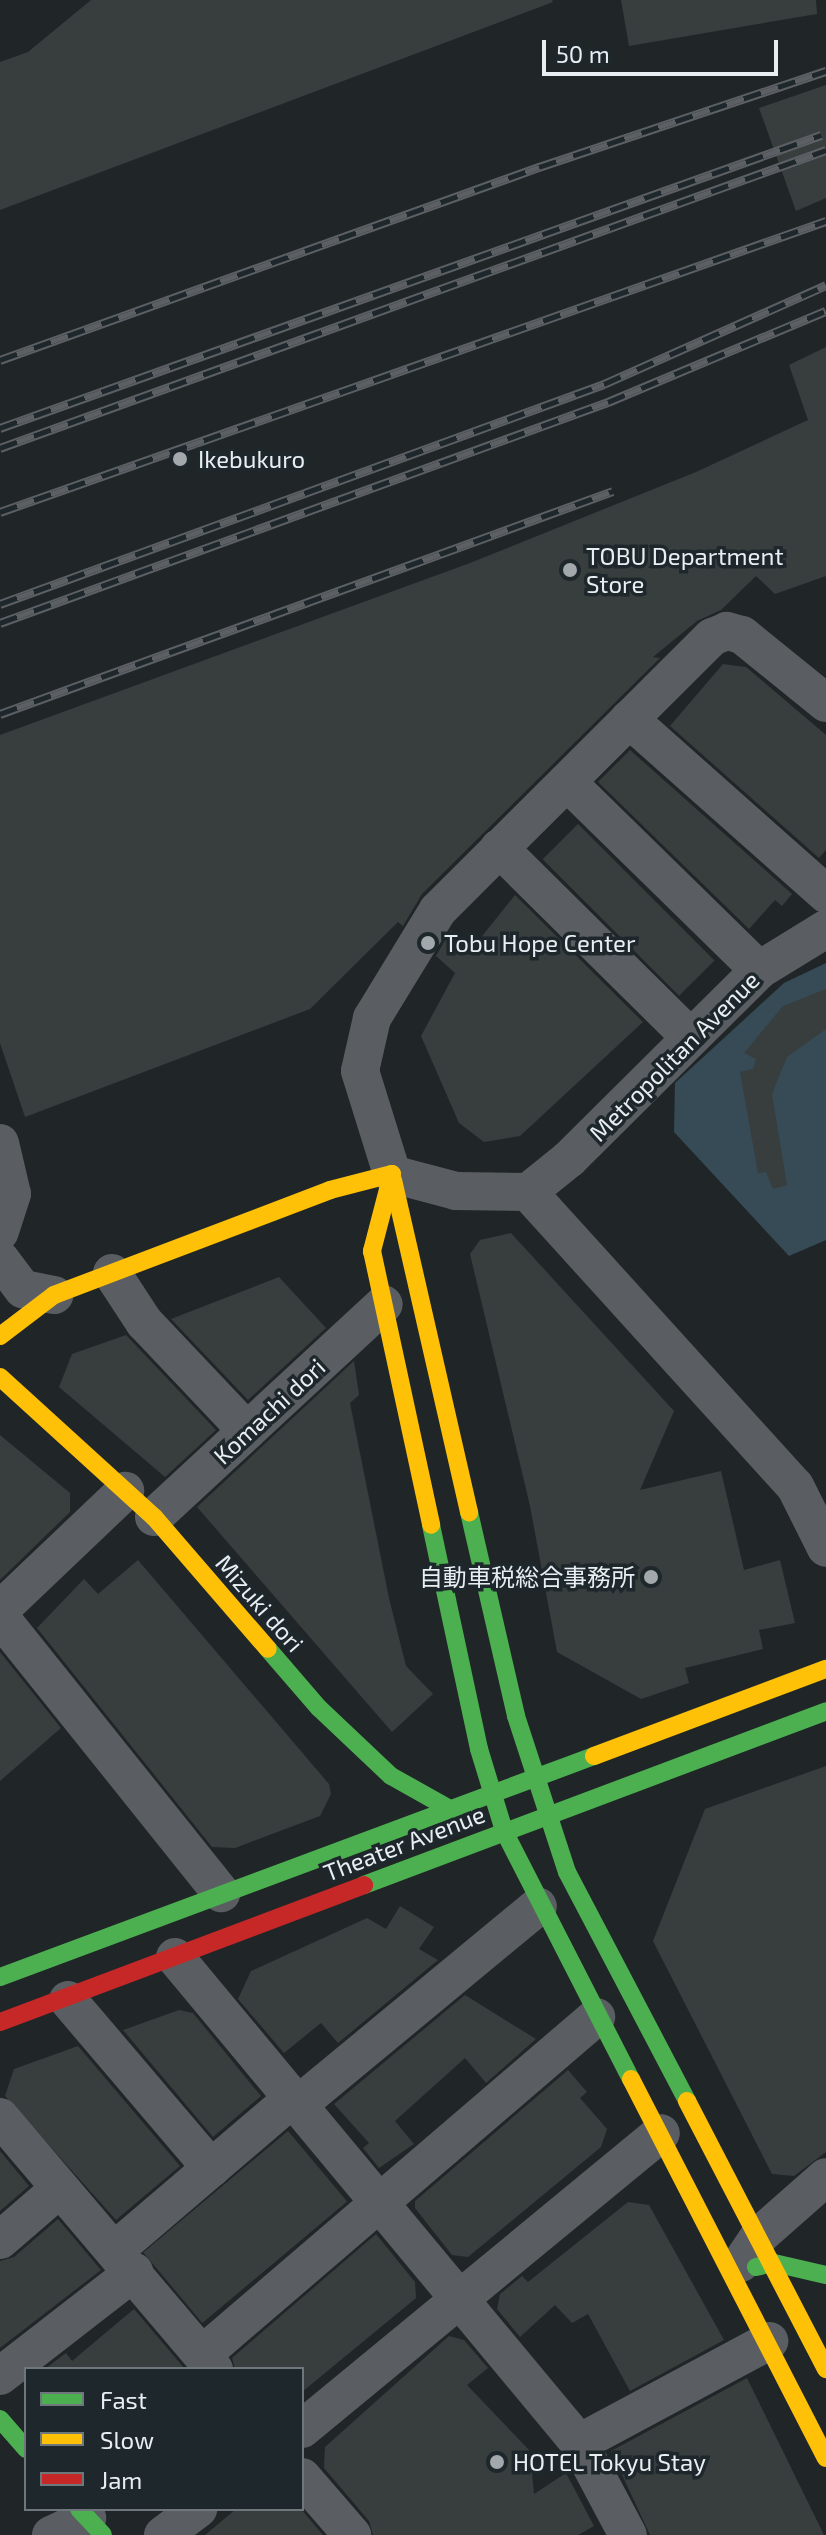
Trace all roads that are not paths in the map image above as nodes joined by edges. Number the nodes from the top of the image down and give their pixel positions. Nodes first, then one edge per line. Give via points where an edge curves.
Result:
1 (826, 703) edge
2 (629, 719) junction
3 (567, 782) junction
4 (499, 848) junction
5 (826, 894) edge
6 (826, 929) edge
7 (759, 970) junction
8 (690, 1037) junction
9 (0, 1143) edge
10 (392, 1174) junction
11 (528, 1192) junction
12 (0, 1232) edge
13 (0, 1259) edge
14 (112, 1273) junction
15 (54, 1295) junction
16 (384, 1304) junction
17 (0, 1336) edge
18 (0, 1377) edge
19 (247, 1431) junction
20 (125, 1491) junction
21 (154, 1517) junction
22 (826, 1548) edge
23 (0, 1610) edge
24 (0, 1617) edge
25 (826, 1669) edge
26 (826, 1711) edge
27 (534, 1778) junction
28 (492, 1793) junction
29 (446, 1810) junction
30 (547, 1816) junction
31 (504, 1831) junction
32 (221, 1893) junction
33 (538, 1906) junction
34 (175, 1957) junction
35 (0, 1977) edge
36 (68, 2000) junction
37 (596, 2017) junction
38 (0, 2022) edge
39 (297, 2100) junction
40 (0, 2117) edge
41 (661, 2133) junction
42 (211, 2168) junction
43 (826, 2177) edge
44 (59, 2189) junction
45 (384, 2203) junction
46 (0, 2240) edge
47 (766, 2249) junction
48 (124, 2262) junction
49 (735, 2273) junction
50 (826, 2275) edge
51 (462, 2301) junction
52 (769, 2341) junction
53 (208, 2362) edge
54 (826, 2369) edge
55 (0, 2376) edge
56 (0, 2419) edge
57 (304, 2427) edge
58 (579, 2443) junction
59 (24, 2447) edge
60 (826, 2458) edge
61 (304, 2479) edge
62 (195, 2511) edge
63 (90, 2521) edge
64 (51, 2535) edge
65 (163, 2535) edge
66 (352, 2535) edge
67 (628, 2535) edge

1 - 2 street via 755,643 727,631 698,648
2 - 3 street
2 - 5 street
3 - 4 street
3 - 7 street
4 - 8 street
4 - 10 street via 424,929 364,1036 362,1088
6 - 7 street, Metropolitan Avenue
7 - 8 street, Metropolitan Avenue
8 - 11 street, Metropolitan Avenue via 569,1159
9 - 12 street via 12,1194
10 - 11 street via 456,1191
10 - 14 street via 330,1190
10 - 16 street via 373,1240
10 - 27 street
11 - 22 street via 795,1486
13 - 15 street via 23,1289
14 - 15 street
14 - 19 street via 144,1322
15 - 17 street
16 - 19 street, Komachi dori
16 - 28 street
18 - 20 street, Mizuki dori
19 - 21 street, Komachi dori
20 - 21 street, Mizuki dori
20 - 23 street
21 - 29 street, Mizuki dori via 319,1708 389,1774
24 - 32 street
25 - 27 street, Theater Avenue
26 - 30 street, Theater Avenue
27 - 28 street, Theater Avenue
27 - 30 street
28 - 29 street, Theater Avenue
28 - 31 street
29 - 31 street, Mizuki dori
29 - 32 street, Theater Avenue
30 - 31 street, Theater Avenue
30 - 47 street via 572,1884
31 - 33 street
31 - 34 street, Theater Avenue
32 - 35 street, Theater Avenue
33 - 37 street
33 - 39 street
34 - 36 street, Theater Avenue
34 - 39 street
36 - 38 street, Theater Avenue
36 - 42 street
37 - 41 street
37 - 45 street
39 - 42 street
39 - 45 street
40 - 44 street
41 - 49 street
41 - 51 street
42 - 48 street
43 - 47 street
44 - 46 street
44 - 48 street
45 - 51 street
45 - 53 street
47 - 49 street
47 - 50 street
47 - 54 street
48 - 53 street
48 - 55 street
49 - 52 street
51 - 57 street
51 - 58 street
52 - 58 street
52 - 60 street
56 - 59 street
58 - 67 street
61 - 66 street
62 - 65 street
63 - 64 street

